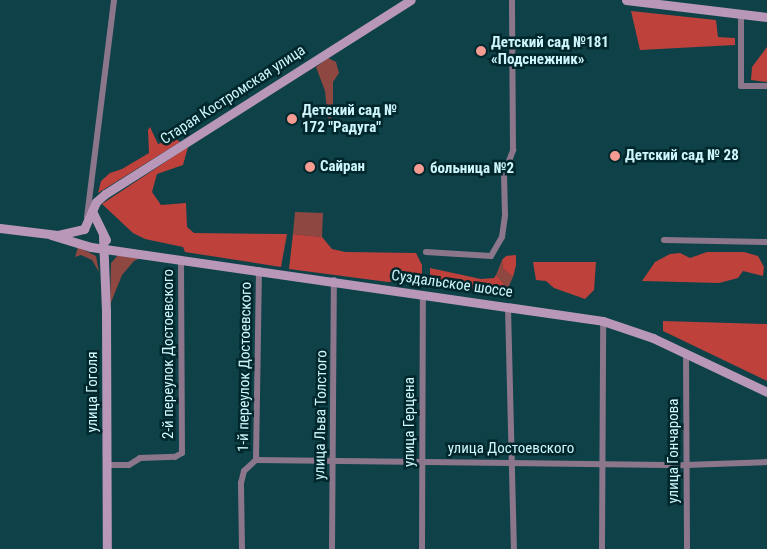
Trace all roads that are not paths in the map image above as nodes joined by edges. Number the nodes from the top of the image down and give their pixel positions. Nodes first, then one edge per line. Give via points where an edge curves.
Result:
1 (114, 0) edge
2 (411, 0) edge
3 (512, 0) edge
4 (626, 0) edge
5 (741, 14) junction
6 (767, 17) edge
7 (767, 86) edge
8 (89, 201) junction
9 (92, 211) junction
10 (85, 227) junction
11 (0, 228) edge
12 (101, 232) junction
13 (51, 235) junction
14 (664, 240) dead end
15 (767, 242) edge
16 (91, 247) junction
17 (104, 248) junction
18 (118, 249) junction
19 (426, 252) dead end
20 (181, 258) junction
21 (106, 266) junction
22 (260, 270) junction
23 (334, 280) junction
24 (423, 295) junction
25 (508, 307) junction
26 (603, 321) junction
27 (686, 352) junction
28 (767, 392) edge
29 (256, 460) junction
30 (422, 461) junction
31 (332, 462) junction
32 (514, 462) junction
33 (601, 462) junction
34 (767, 462) edge
35 (107, 465) junction
36 (686, 465) junction
37 (107, 549) edge
38 (242, 549) edge
39 (332, 549) edge
40 (422, 549) edge
41 (514, 549) edge
42 (602, 549) edge
43 (687, 549) edge

1 - 8 street, улица Гоголя
2 - 9 main road, Старая Костромская улица via 105,194
3 - 19 street via 513,150 504,174 502,237 491,256
4 - 5 main road
5 - 6 main road
5 - 7 street via 741,86
8 - 9 street, улица Гоголя
8 - 10 street, улица Гоголя
9 - 10 main road, Старая Костромская улица
9 - 12 main road, улица Гоголя
10 - 12 main road, Суздальское шоссе
10 - 13 main road, Суздальское шоссе via 69,234
10 - 16 main road via 81,238
11 - 13 main road, Суздальское шоссе
12 - 16 main road via 99,244
12 - 17 main road, улица Гоголя
12 - 18 main road
13 - 16 main road, Суздальское шоссе
14 - 15 street
16 - 17 main road, Суздальское шоссе
16 - 21 main road via 101,254
17 - 18 main road, Суздальское шоссе
17 - 21 main road, улица Гоголя
18 - 20 main road, Суздальское шоссе
18 - 21 main road via 109,255
20 - 22 main road, Суздальское шоссе
20 - 35 street, 2-й переулок Достоевского via 182,450 175,457 140,458 129,465
21 - 35 main road, улица Гоголя
22 - 23 main road, Суздальское шоссе
22 - 29 street, 1-й переулок Достоевского
23 - 24 main road, Суздальское шоссе
23 - 31 street, улица Льва Толстого
24 - 25 main road, Суздальское шоссе
24 - 30 street, улица Герцена
25 - 26 main road, Суздальское шоссе
25 - 32 street
26 - 27 main road, Суздальское шоссе
26 - 33 street
27 - 28 main road, Суздальское шоссе
27 - 36 street, улица Гончарова
29 - 31 street, улица Достоевского
29 - 38 street, 1-й переулок Достоевского via 244,471 241,483
30 - 31 street, улица Достоевского
30 - 32 street, улица Достоевского
30 - 40 street, улица Герцена
31 - 39 street, улица Льва Толстого
32 - 33 street, улица Достоевского
32 - 41 street
33 - 36 street, улица Достоевского
33 - 42 street
34 - 36 street, улица Достоевского
35 - 37 main road, улица Гоголя
36 - 43 street, улица Гончарова

